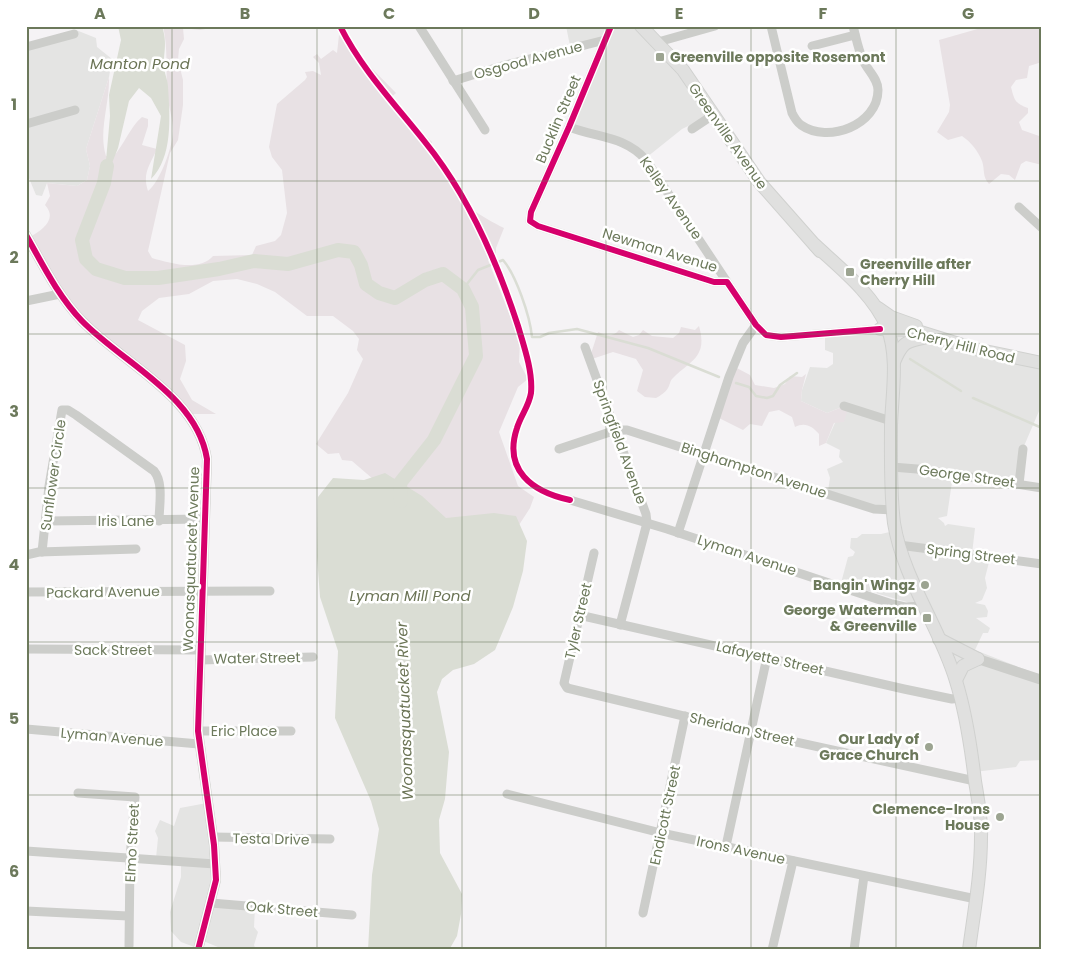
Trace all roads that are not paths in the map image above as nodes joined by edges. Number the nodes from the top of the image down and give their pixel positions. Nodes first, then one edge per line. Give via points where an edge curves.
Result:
1 (419, 26) edge
2 (611, 26) edge
3 (641, 26) edge
4 (714, 26) edge
5 (771, 26) edge
6 (854, 31) edge
7 (74, 34) dead end
8 (605, 40) junction
9 (658, 42) junction
10 (812, 46) dead end
11 (26, 47) edge
12 (453, 81) junction
13 (75, 110) dead end
14 (714, 115) junction
15 (26, 124) edge
16 (570, 127) junction
17 (692, 129) dead end
18 (485, 130) dead end
19 (1019, 207) dead end
20 (530, 221) joint
21 (1042, 228) edge
22 (26, 235) edge
23 (815, 245) junction
24 (727, 282) junction
25 (60, 294) junction
26 (26, 301) edge
27 (875, 306) junction
28 (756, 325) junction
29 (884, 329) junction
30 (931, 335) junction
31 (957, 344) junction
32 (585, 347) dead end
33 (893, 363) junction
34 (1042, 363) edge
35 (844, 406) dead end
36 (891, 422) junction
37 (616, 430) junction
38 (559, 449) dead end
39 (1023, 449) dead end
40 (704, 454) junction
41 (892, 467) junction
42 (1019, 484) junction
43 (1042, 488) edge
44 (570, 500) dead end
45 (892, 510) junction
46 (205, 519) junction
47 (46, 521) junction
48 (159, 521) junction
49 (647, 523) junction
50 (678, 533) junction
51 (900, 545) junction
52 (136, 550) dead end
53 (42, 552) junction
54 (594, 553) dead end
55 (26, 555) edge
56 (1042, 564) edge
57 (202, 591) junction
58 (270, 591) dead end
59 (26, 592) edge
60 (923, 606) junction
61 (579, 614) junction
62 (620, 624) junction
63 (939, 639) junction
64 (26, 649) edge
65 (200, 655) junction
66 (313, 657) dead end
67 (767, 657) junction
68 (973, 659) junction
69 (949, 664) junction
70 (956, 680) junction
71 (1042, 680) edge
72 (567, 688) joint
73 (960, 698) junction
74 (685, 716) junction
75 (26, 729) edge
76 (198, 731) junction
77 (291, 731) dead end
78 (750, 732) junction
79 (199, 744) junction
80 (975, 781) junction
81 (78, 793) dead end
82 (507, 794) dead end
83 (661, 833) junction
84 (213, 837) junction
85 (330, 839) dead end
86 (726, 846) junction
87 (26, 851) edge
88 (130, 859) junction
89 (793, 861) junction
90 (215, 864) junction
91 (864, 876) junction
92 (976, 899) junction
93 (211, 903) junction
94 (26, 911) edge
95 (643, 914) dead end
96 (352, 915) dead end
97 (128, 916) junction
98 (129, 946) dead end
99 (198, 950) edge
100 (772, 950) edge
101 (854, 950) edge
102 (969, 950) edge

1 - 12 street
2 - 8 street, Bucklin Street
3 - 9 main road, Greenville Avenue
4 - 9 street
5 - 6 street via 790,108 800,124 818,131 851,127 863,120 876,104 877,84 862,59
6 - 10 street
7 - 11 street
8 - 12 street, Osgood Avenue
8 - 16 street, Bucklin Street
9 - 14 main road, Greenville Avenue via 683,70
12 - 18 street
13 - 15 street
14 - 17 street
14 - 23 main road, Greenville Avenue via 760,183
16 - 20 street, Bucklin Street via 531,212
16 - 24 street, Kelley Avenue via 624,142 636,150 646,160
19 - 21 street
20 - 24 street, Newman Avenue via 714,282
22 - 25 street, Woonasquatucket Avenue
23 - 27 main road, Greenville Avenue
23 - 29 main road, Greenville Avenue
24 - 28 street, Newman Avenue
25 - 26 street
25 - 46 street, Woonasquatucket Avenue via 87,325 184,409 197,428 207,459
27 - 29 main road, Greenville Avenue
27 - 31 main road via 890,317 947,337
28 - 29 street, Newman Avenue via 772,337
28 - 40 street via 743,343 728,377
29 - 30 main road, Cherry Hill Road via 914,330
29 - 33 main road, Greenville Avenue
29 - 36 main road, Greenville Avenue
30 - 31 main road, Cherry Hill Road
30 - 33 main road via 906,342
31 - 34 main road, Cherry Hill Road
32 - 37 street, Springfield Avenue
33 - 36 main road, Greenville Avenue
35 - 36 street
36 - 41 main road, Greenville Avenue
37 - 38 street
37 - 40 street, Binghampton Avenue via 627,430
37 - 49 street, Springfield Avenue
39 - 42 street
40 - 45 street, Binghampton Avenue via 874,509
40 - 50 street
41 - 42 street, George Street
41 - 45 main road, Greenville Avenue
42 - 43 street, George Street
44 - 49 street, Lyman Avenue
45 - 51 main road, Greenville Avenue
46 - 48 street, Iris Lane
46 - 57 street, Woonasquatucket Avenue
47 - 48 street, Iris Lane
47 - 48 street, Sunflower Circle via 62,410 68,410 157,475
47 - 53 street, Sunflower Circle
49 - 50 street, Lyman Avenue
49 - 62 street, Springfield Avenue
50 - 60 street, Lyman Avenue via 892,604
51 - 56 street, Spring Street
51 - 60 main road, Greenville Avenue
52 - 53 street, Sunflower Circle
53 - 55 street, Sunflower Circle
54 - 61 street, Tyler Street
57 - 58 street, Packard Avenue
57 - 59 street, Packard Avenue
57 - 65 street, Woonasquatucket Avenue
60 - 63 main road, Greenville Avenue
61 - 62 street, Lafayette Street
61 - 72 street, Tyler Street via 564,683
62 - 67 street, Lafayette Street
63 - 68 main road
63 - 69 main road, Greenville Avenue
64 - 65 street, Sack Street
65 - 66 street, Water Street
65 - 76 street, Woonasquatucket Avenue
67 - 73 street, Lafayette Street via 904,689
67 - 78 street
68 - 69 main road
68 - 70 main road via 963,666
68 - 71 street
69 - 70 main road, Greenville Avenue
70 - 73 main road, Greenville Avenue
72 - 74 street, Sheridan Street
73 - 80 main road, Greenville Avenue
74 - 78 street, Sheridan Street
74 - 83 street, Endicott Street
75 - 79 street, Lyman Avenue
76 - 77 street, Eric Place
76 - 79 street, Woonasquatucket Avenue
78 - 80 street, Sheridan Street
78 - 86 street
79 - 84 street, Woonasquatucket Avenue
80 - 92 main road, Greenville Avenue via 981,832
81 - 88 street, Elmo Street via 135,797
82 - 83 street, Irons Avenue
83 - 86 street, Irons Avenue
83 - 95 street, Endicott Street
84 - 85 street, Testa Drive
84 - 90 street, Woonasquatucket Avenue
86 - 89 street, Irons Avenue
87 - 88 street
88 - 90 street
88 - 97 street, Elmo Street
89 - 91 street, Irons Avenue
89 - 100 street
90 - 93 street, Woonasquatucket Avenue via 216,880
91 - 92 street, Irons Avenue
91 - 101 street
92 - 102 main road, Greenville Avenue
93 - 96 street, Oak Street
93 - 99 street, Woonasquatucket Avenue
94 - 97 street
97 - 98 street, Elmo Street

